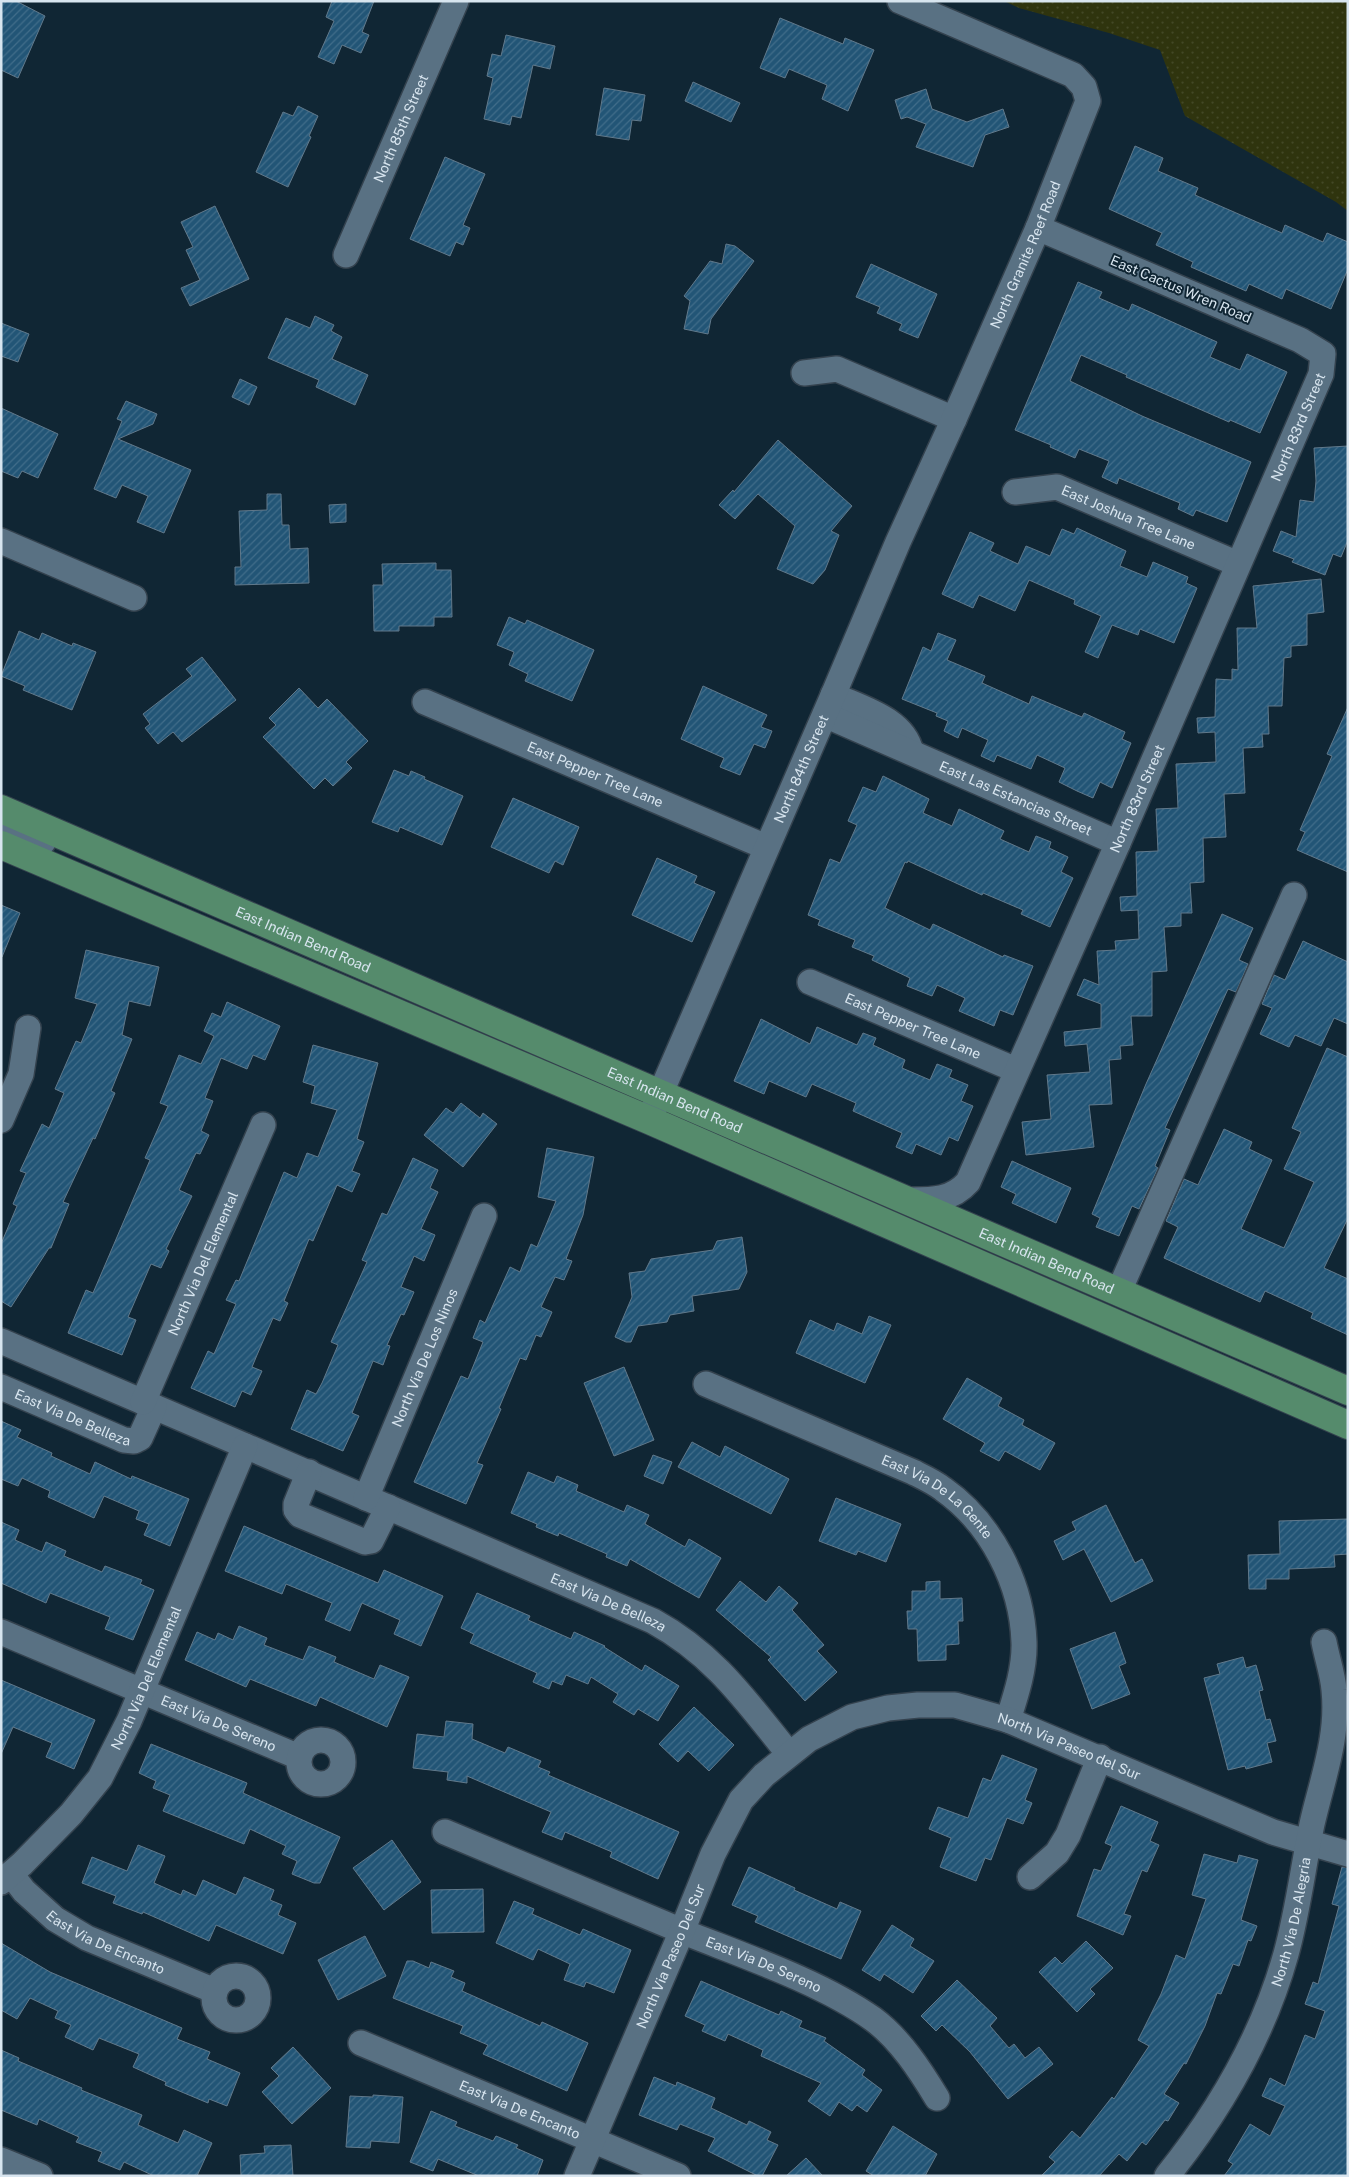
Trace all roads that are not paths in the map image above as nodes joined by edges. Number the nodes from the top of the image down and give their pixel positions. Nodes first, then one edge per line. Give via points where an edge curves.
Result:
1 (456, 1) edge
2 (900, 1) edge
3 (1038, 228) junction
4 (346, 256) dead end
5 (1323, 354) joint
6 (804, 373) dead end
7 (954, 419) junction
8 (1015, 492) dead end
9 (1, 541) edge
10 (1238, 564) junction
11 (134, 598) dead end
12 (425, 702) dead end
13 (829, 705) junction
14 (1, 809) edge
15 (1, 824) edge
16 (79, 843) junction
17 (1118, 843) junction
18 (1, 845) edge
19 (766, 847) junction
20 (1294, 895) dead end
21 (810, 982) dead end
22 (28, 1028) dead end
23 (1016, 1070) junction
24 (660, 1093) junction
25 (1, 1120) edge
26 (649, 1120) junction
27 (263, 1125) dead end
28 (911, 1200) junction
29 (484, 1216) dead end
30 (1119, 1291) junction
31 (1, 1341) edge
32 (706, 1384) dead end
33 (1, 1387) edge
34 (1348, 1390) edge
35 (148, 1405) junction
36 (1348, 1426) edge
37 (246, 1446) junction
38 (309, 1472) junction
39 (377, 1502) junction
40 (1, 1632) edge
41 (1324, 1642) dead end
42 (141, 1692) junction
43 (1008, 1720) junction
44 (789, 1754) junction
45 (299, 1757) dead end
46 (1100, 1758) junction
47 (445, 1832) dead end
48 (1309, 1844) junction
49 (1348, 1854) edge
50 (1030, 1877) dead end
51 (6, 1878) edge
52 (682, 1931) junction
53 (215, 1991) dead end
54 (361, 2043) dead end
55 (937, 2098) dead end
56 (593, 2140) junction
57 (1, 2160) edge
58 (40, 2176) edge
59 (577, 2176) edge
60 (678, 2176) edge
61 (1167, 2176) edge

1 - 4 street, North 85th Street
2 - 3 street, North Granite Reef Road via 1073,75 1084,87 1088,101
3 - 5 street, East Cactus Wren Road via 1300,340
3 - 7 street, North Granite Reef Road
5 - 10 street, North 83rd Street via 1321,374
6 - 7 street via 836,368
7 - 13 street, North 84th Street
8 - 10 street, East Joshua Tree Lane via 1057,487
9 - 11 street
10 - 17 street, North 83rd Street
12 - 19 street, East Pepper Tree Lane
13 - 17 street, East Las Estancias Street via 912,752
13 - 19 street, North 84th Street
14 - 16 main road, East Indian Bend Road
15 - 16 street via 52,846
16 - 24 main road, East Indian Bend Road
17 - 23 street, North 83rd Street
18 - 26 main road
19 - 24 street, North 84th Street
20 - 30 street
21 - 23 street, East Pepper Tree Lane
22 - 25 street via 21,1074
23 - 28 street, North 83rd Street via 968,1182 956,1193 943,1198
24 - 26 street, North 84th Street
24 - 28 main road, East Indian Bend Road
26 - 36 main road
27 - 35 street, North Via Del Elemental
28 - 30 main road, East Indian Bend Road
29 - 39 street, North Via De Los Ninos
30 - 34 main road, East Indian Bend Road
31 - 35 street, East Via De Belleza
32 - 43 street, East Via De La Gente via 913,1472 944,1489 975,1518 994,1543 1012,1580 1020,1612 1024,1642 1021,1672
33 - 35 street, East Via De Belleza via 124,1440 140,1438
35 - 37 street, East Via De Belleza
37 - 38 street, East Via De Belleza
37 - 42 street, North Via Del Elemental
38 - 39 street, East Via De Belleza
38 - 39 street via 296,1504 300,1515 365,1542 372,1541
39 - 44 street, East Via De Belleza via 606,1599 678,1634 734,1684
40 - 42 street, East Via De Sereno
41 - 48 street, North Via De Alegria via 1334,1690 1333,1730
42 - 45 street, East Via De Sereno
42 - 51 street, North Via Del Elemental via 100,1778 71,1814
43 - 44 street, North Via Paseo del Sur via 955,1705 888,1708 852,1717 809,1739
43 - 46 street, North Via Paseo del Sur
44 - 52 street, North Via Paseo Del Sur via 741,1800 712,1854
46 - 48 street, North Via Paseo del Sur via 1264,1829
46 - 50 street via 1057,1853
47 - 52 street, East Via De Sereno
48 - 49 street, North Via Paseo del Sur
48 - 61 street, North Via De Alegria via 1286,1954 1268,2011 1218,2105
51 - 53 street, East Via De Encanto via 55,1918 87,1938
52 - 55 street, East Via De Sereno via 807,1983 843,2000 874,2020 903,2049
52 - 56 street, North Via Paseo Del Sur
54 - 56 street, East Via De Encanto
56 - 59 street, North Via Paseo Del Sur
56 - 60 street, East Via De Encanto
57 - 58 street

